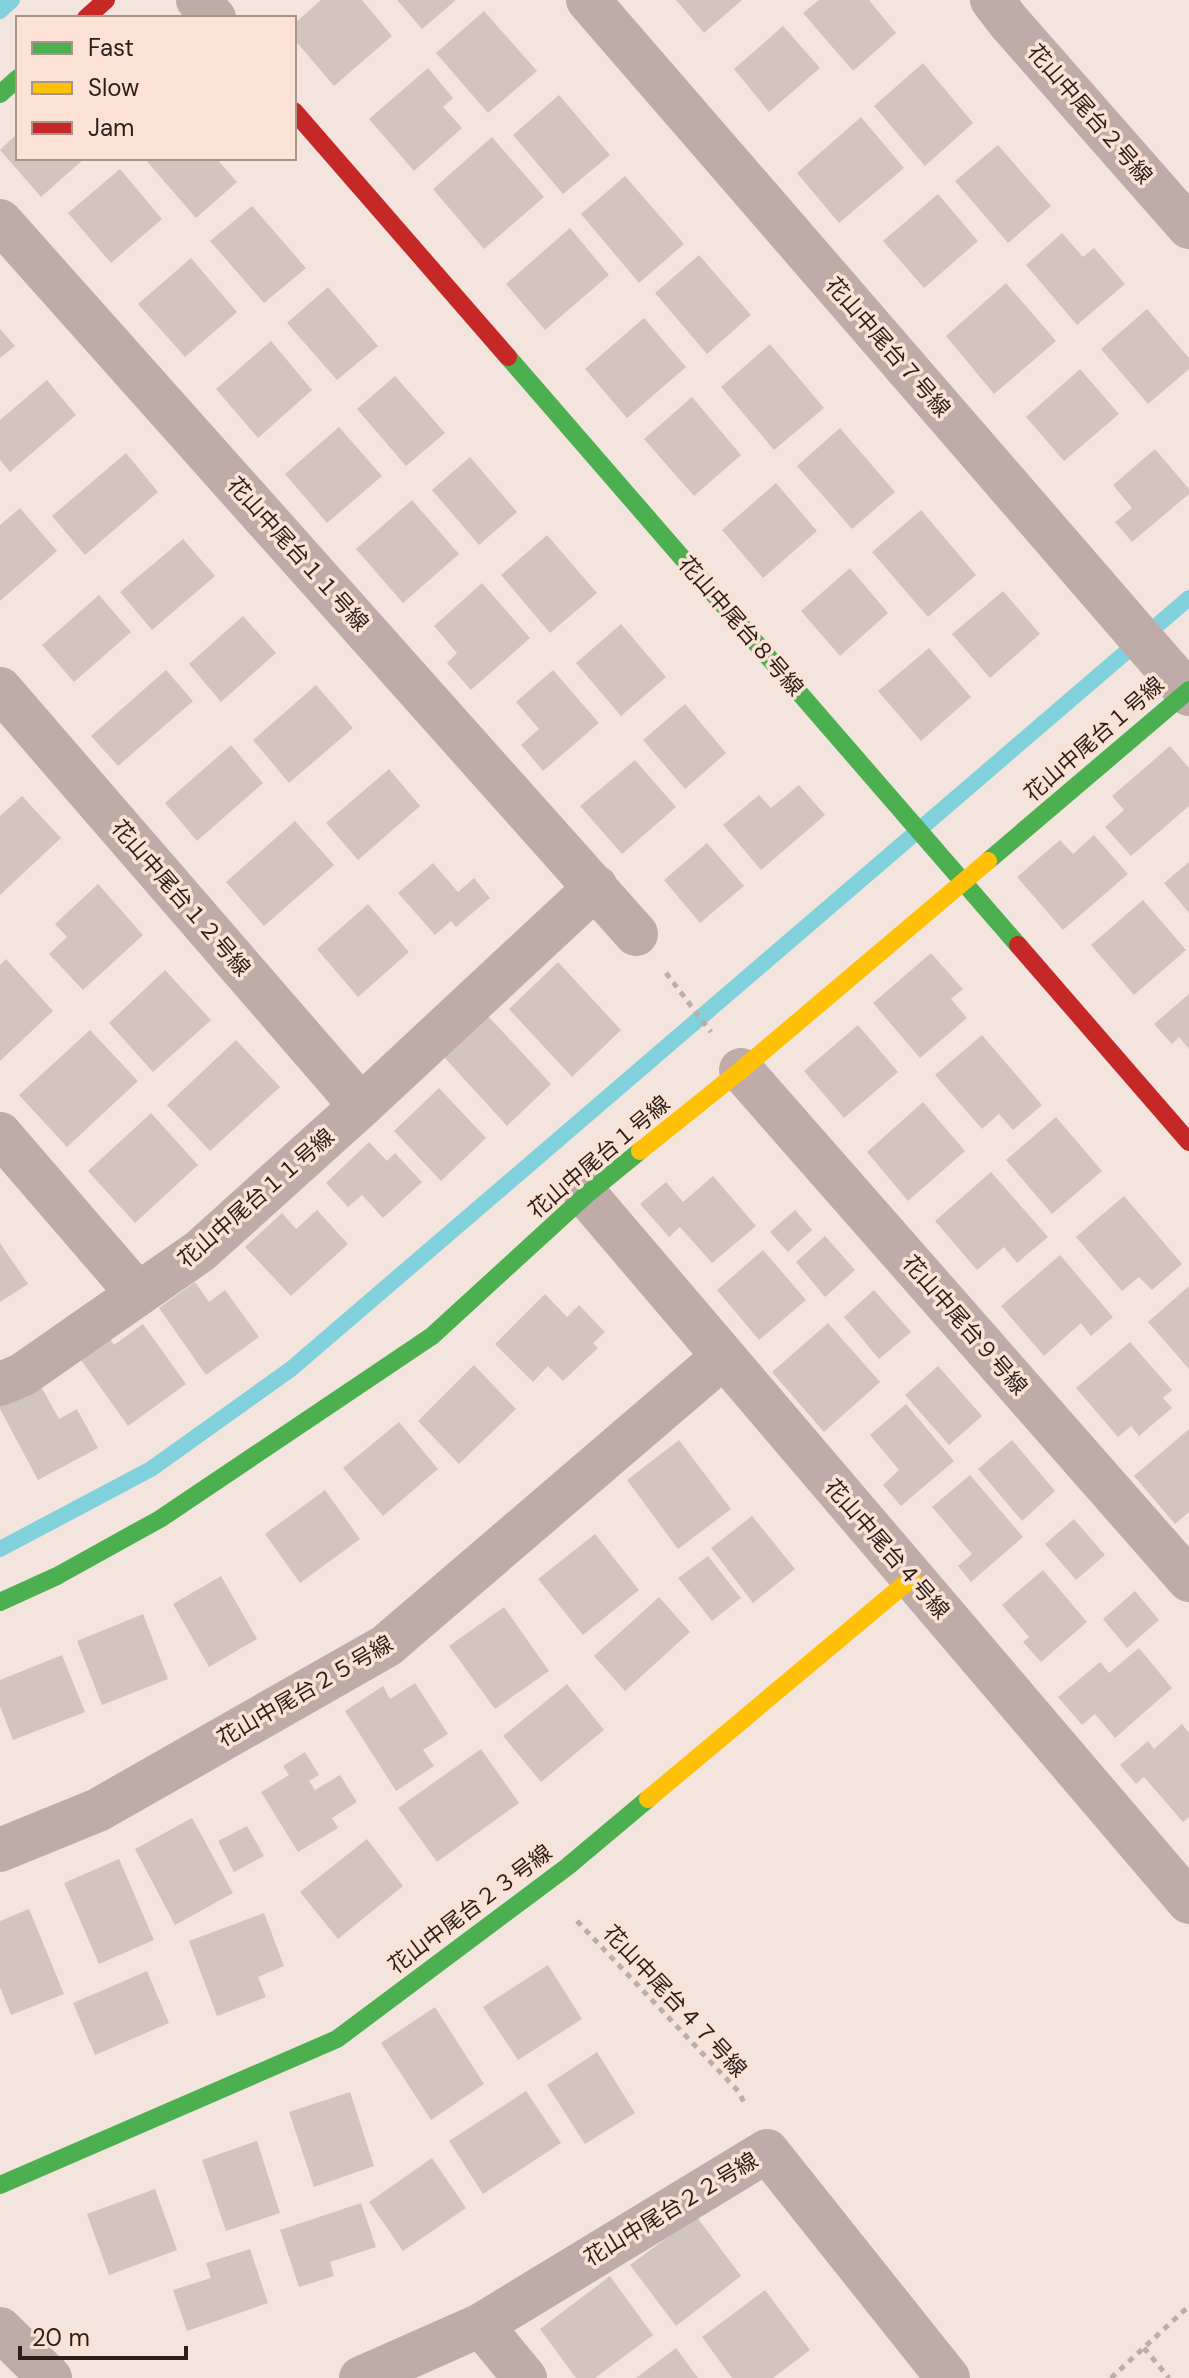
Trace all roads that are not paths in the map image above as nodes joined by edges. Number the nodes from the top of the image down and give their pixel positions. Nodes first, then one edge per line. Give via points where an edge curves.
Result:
1 (106, 0) edge
2 (198, 0) edge
3 (588, 0) edge
4 (992, 0) edge
5 (88, 16) edge
6 (212, 16) edge
7 (16, 80) edge
8 (0, 94) edge
9 (296, 113) edge
10 (0, 221) edge
11 (1189, 227) edge
12 (1183, 686) edge
13 (0, 689) edge
14 (964, 883) junction
15 (596, 887) junction
16 (636, 934) dead end
17 (741, 1070) junction
18 (361, 1106) junction
19 (0, 1134) edge
20 (1189, 1142) edge
21 (586, 1195) junction
22 (138, 1294) junction
23 (723, 1357) junction
24 (0, 1384) edge
25 (912, 1578) junction
26 (1189, 1580) edge
27 (0, 1602) edge
28 (0, 1850) edge
29 (1189, 1902) edge
30 (0, 2185) edge
31 (481, 2325) junction
32 (0, 2329) edge
33 (50, 2378) edge
34 (361, 2378) edge
35 (525, 2378) edge
36 (948, 2378) edge

1 - 5 street
2 - 6 street
3 - 12 street, 花山中尾台７号線
4 - 11 street, 花山中尾台２号線
7 - 8 street
9 - 14 street, 花山中尾台８号線
10 - 15 street, 花山中尾台１１号線
12 - 14 street, 花山中尾台１号線
13 - 18 street, 花山中尾台１２号線
14 - 17 street, 花山中尾台１号線
14 - 20 street, 花山中尾台８号線
15 - 16 street, 花山中尾台１１号線
15 - 18 street, 花山中尾台１１号線
17 - 21 street, 花山中尾台１号線
17 - 26 street, 花山中尾台９号線
18 - 22 street, 花山中尾台１１号線 via 200,1251
19 - 22 street
21 - 23 street, 花山中尾台４号線
21 - 27 street, 花山中尾台１号線 via 432,1336 160,1519
22 - 24 street, 花山中尾台１１号線 via 22,1375
23 - 25 street, 花山中尾台４号線
23 - 28 street, 花山中尾台２５号線 via 386,1646 98,1810
25 - 29 street, 花山中尾台４号線
25 - 30 street, 花山中尾台２３号線 via 544,1885 337,2039
31 - 34 street, 花山中尾台２２号線
31 - 35 street
31 - 36 street, 花山中尾台２２号線 via 767,2151
32 - 33 street

